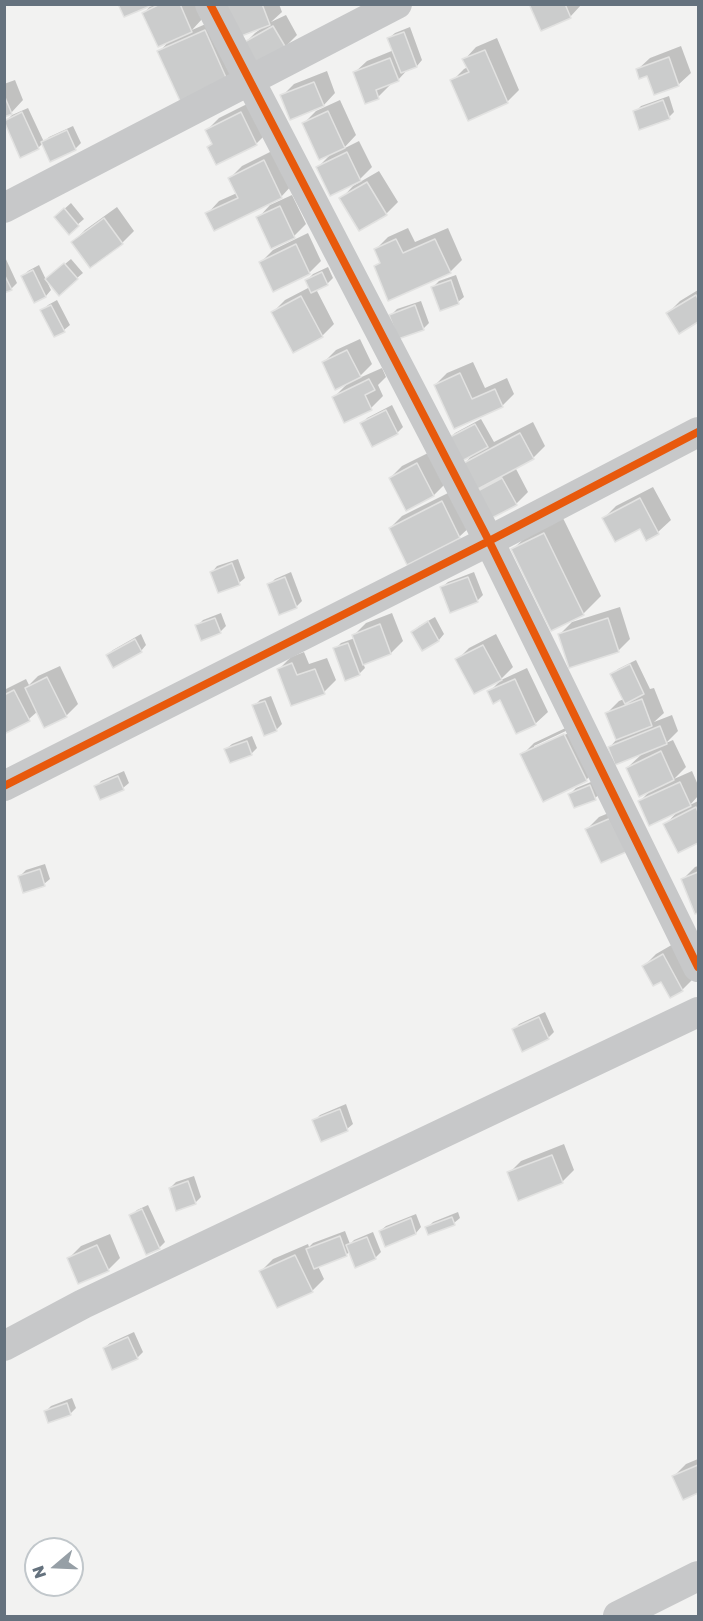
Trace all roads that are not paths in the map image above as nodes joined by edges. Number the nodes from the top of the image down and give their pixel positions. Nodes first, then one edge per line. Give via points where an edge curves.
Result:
1 (210, 4) edge
2 (398, 4) edge
3 (249, 81) junction
4 (4, 208) edge
5 (699, 432) edge
6 (489, 541) junction
7 (4, 786) edge
8 (699, 968) edge
9 (699, 1012) edge
10 (4, 1346) edge
11 (699, 1576) edge
12 (618, 1617) edge

1 - 3 street
2 - 3 street
3 - 4 street
3 - 6 street
5 - 6 street
6 - 7 street
6 - 8 street
9 - 10 street via 83,1304
11 - 12 street

